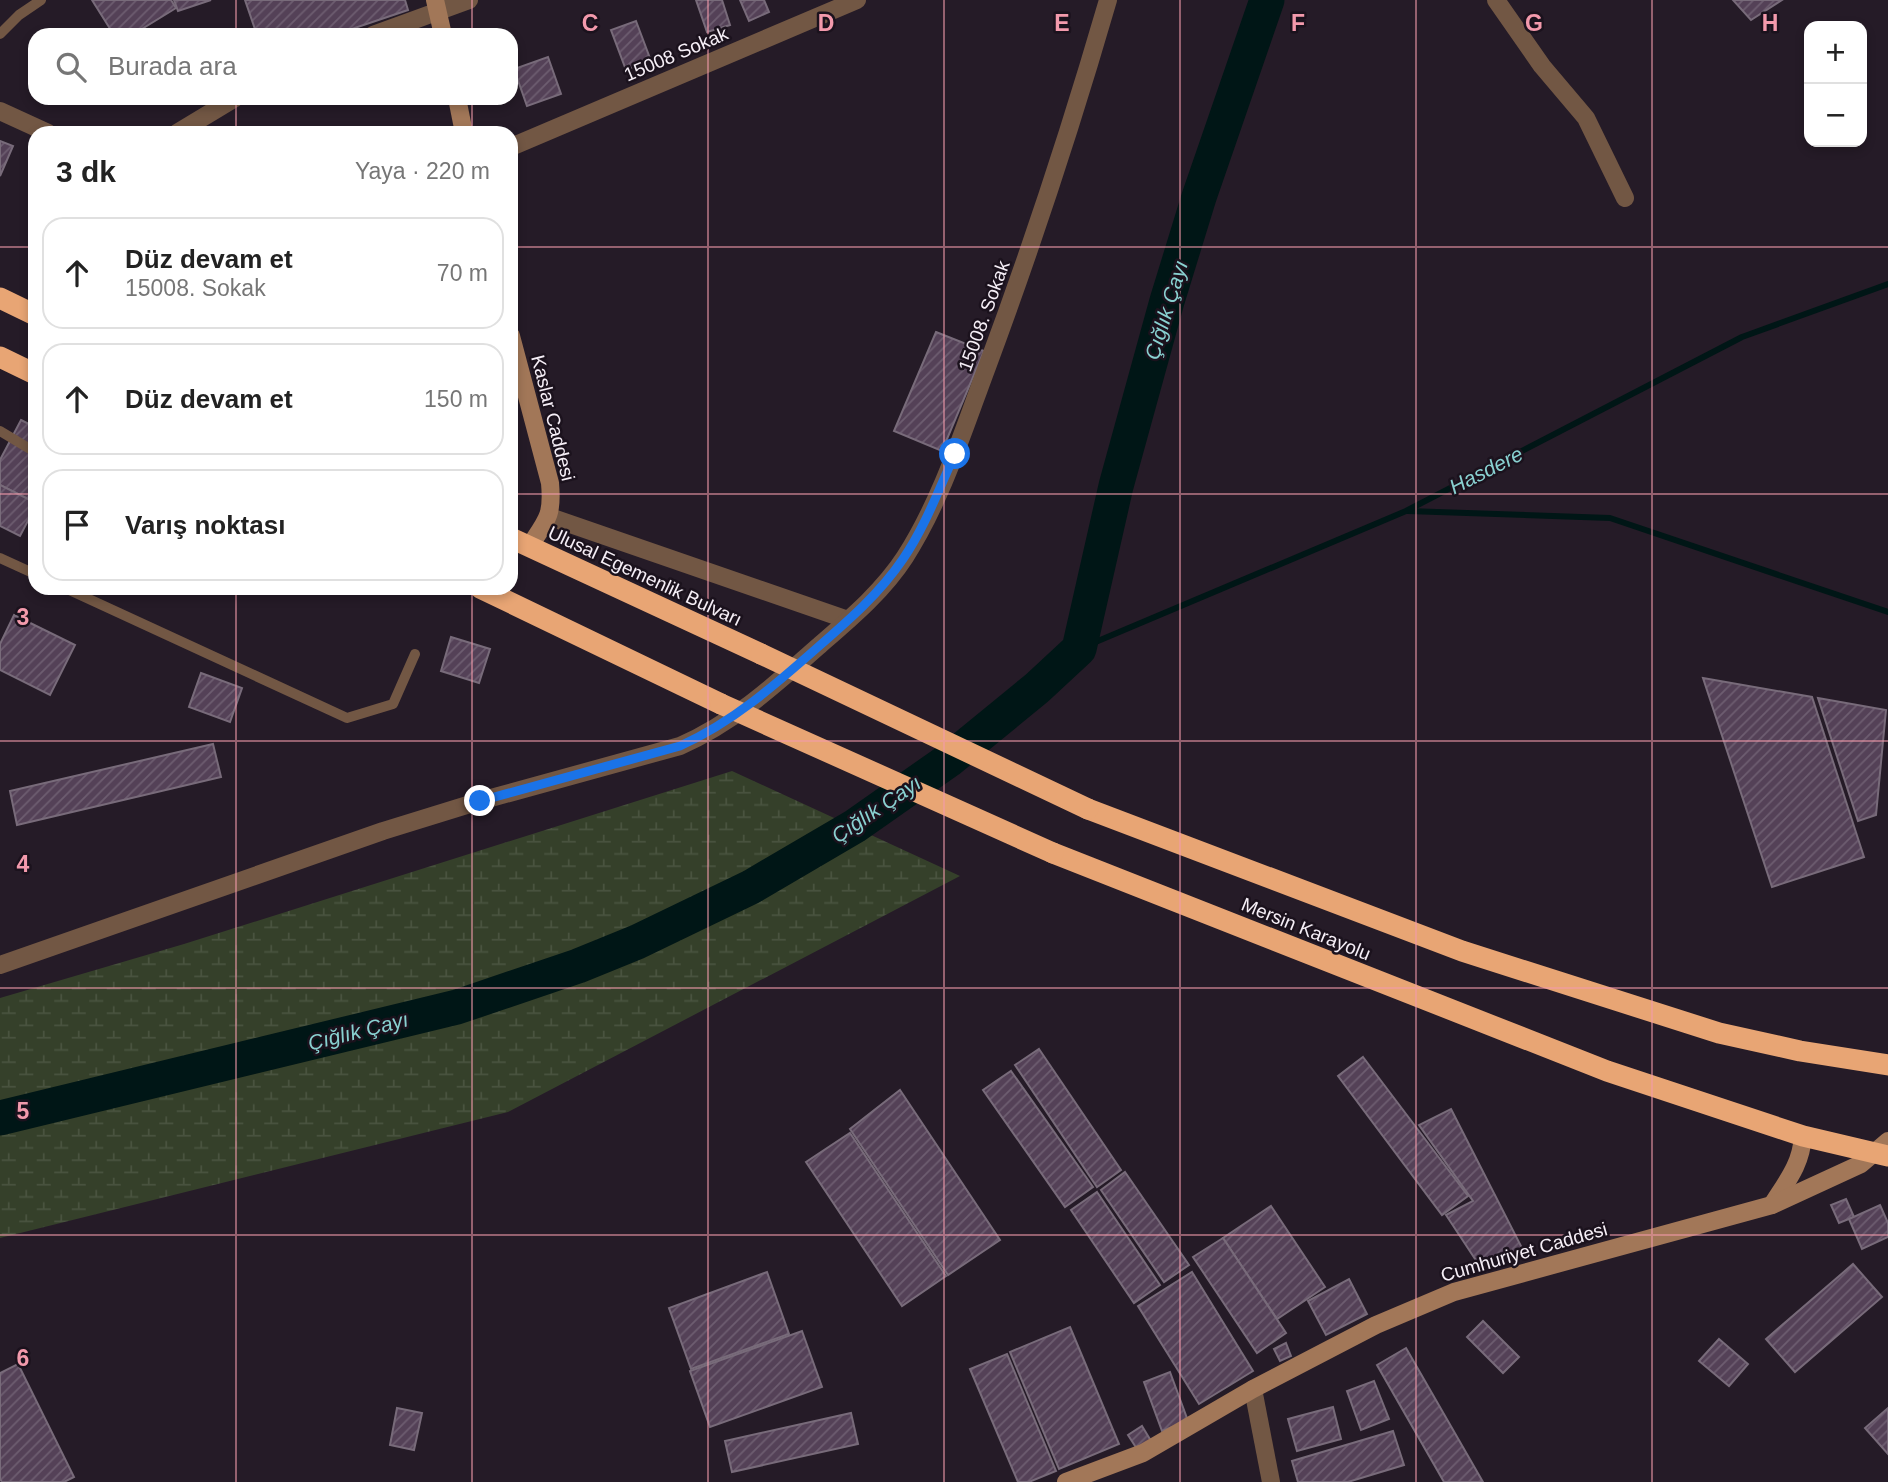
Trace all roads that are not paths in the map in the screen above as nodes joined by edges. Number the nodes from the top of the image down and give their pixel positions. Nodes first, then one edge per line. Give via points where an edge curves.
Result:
1 (41, 0) edge
2 (469, 0) edge
3 (857, 0) edge
4 (1108, 0) edge
5 (1496, 0) edge
6 (436, 6) edge
7 (388, 28) edge
8 (441, 28) edge
9 (0, 34) edge
10 (223, 105) edge
11 (458, 105) edge
12 (0, 111) edge
13 (33, 126) edge
14 (189, 126) edge
15 (463, 126) edge
16 (518, 145) edge
17 (1625, 198) dead end
18 (0, 298) edge
19 (28, 312) edge
20 (0, 357) edge
21 (518, 364) edge
22 (28, 371) edge
23 (0, 431) edge
24 (28, 448) edge
25 (550, 517) junction
26 (520, 542) edge
27 (0, 558) edge
28 (28, 571) edge
29 (80, 595) edge
30 (495, 595) edge
31 (848, 620) junction
32 (415, 654) dead end
33 (761, 654) joint
34 (0, 965) edge
35 (1888, 1065) edge
36 (1802, 1136) junction
37 (1880, 1155) edge
38 (1772, 1205) junction
39 (1253, 1389) junction
40 (1066, 1482) edge
41 (1271, 1482) edge

1 - 9 lane
2 - 6 street
3 - 16 street, 15008 Sokak
4 - 31 street, 15008. Sokak via 1030,251 955,454 905,556 886,583
5 - 17 street via 1586,118
6 - 7 street
6 - 8 street
10 - 14 street
11 - 15 street
12 - 13 street
18 - 19 highway
20 - 22 highway
21 - 25 street, Kaslar Caddesi via 550,483
23 - 24 lane
25 - 26 street
25 - 31 street
26 - 33 highway, Ulusal Egemenlik Bulvarı
27 - 28 lane
29 - 32 lane via 347,718 393,704
30 - 36 highway, Mersin Karayolu, bridge via 721,704 1053,853 1607,1071
31 - 34 street, 15008. Sokak via 737,715 680,746 383,831
33 - 35 highway, Mersin Karayolu, bridge via 1088,808 1488,959 1719,1033
36 - 37 highway, Mersin Karayolu
36 - 38 street via 1796,1168
37 - 38 street, Cumhuriyet Caddesi
38 - 39 street, Cumhuriyet Caddesi via 1454,1292 1376,1325
39 - 40 street, Cumhuriyet Caddesi via 1143,1453
39 - 41 street

